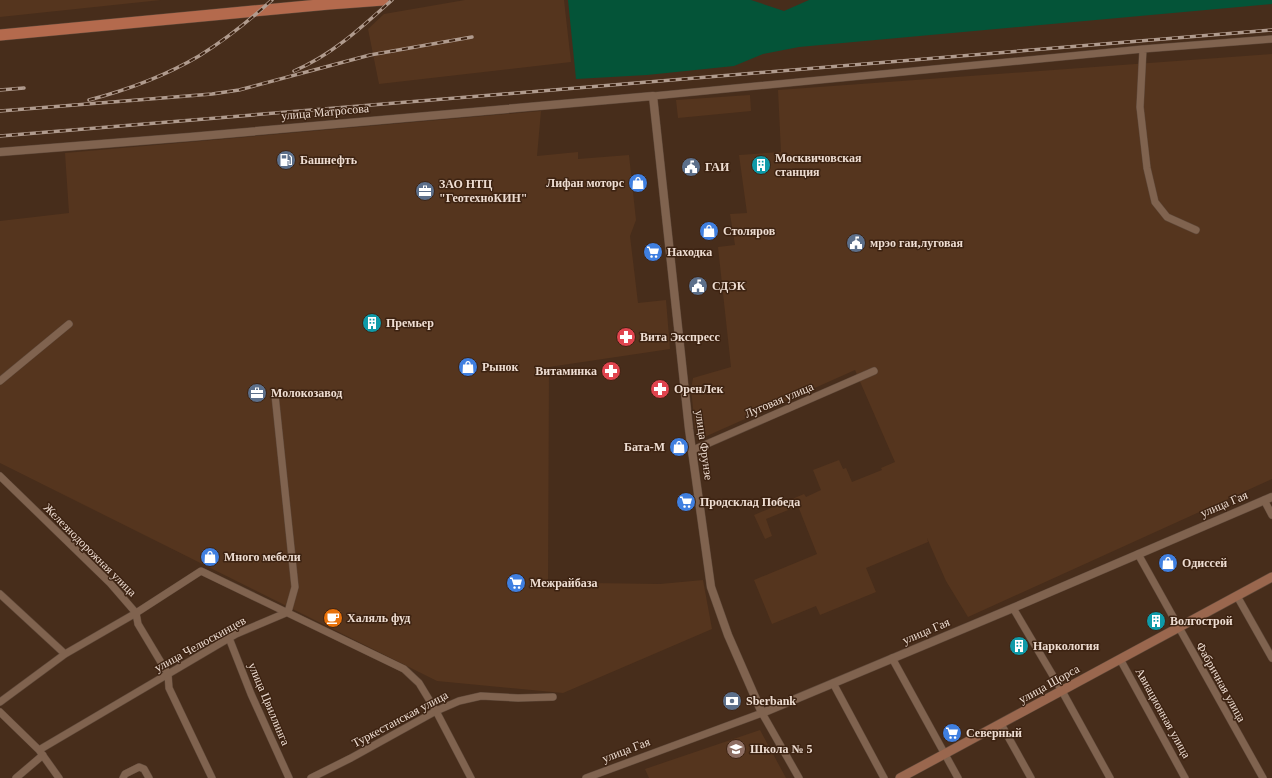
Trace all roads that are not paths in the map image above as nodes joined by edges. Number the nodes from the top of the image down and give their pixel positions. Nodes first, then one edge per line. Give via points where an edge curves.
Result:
1 (295, 0) edge
2 (383, 0) edge
3 (326, 2) edge
4 (283, 9) junction
5 (0, 35) edge
6 (1272, 39) edge
7 (1143, 49) junction
8 (653, 96) junction
9 (0, 152) edge
10 (1196, 230) dead end
11 (69, 324) dead end
12 (874, 371) dead end
13 (0, 381) edge
14 (275, 395) dead end
15 (692, 450) junction
16 (0, 476) edge
17 (1268, 498) edge
18 (1272, 515) edge
19 (1138, 554) junction
20 (1272, 577) edge
21 (0, 594) edge
22 (1237, 596) junction
23 (1013, 608) junction
24 (288, 612) junction
25 (136, 613) junction
26 (1178, 628) junction
27 (229, 638) junction
28 (65, 654) junction
29 (892, 658) junction
30 (1272, 658) edge
31 (1120, 659) junction
32 (168, 674) junction
33 (833, 683) junction
34 (1062, 691) junction
35 (553, 697) dead end
36 (0, 702) edge
37 (436, 711) junction
38 (0, 712) edge
39 (762, 713) junction
40 (1001, 724) junction
41 (41, 752) junction
42 (944, 754) junction
43 (16, 778) edge
44 (59, 778) edge
45 (122, 778) edge
46 (149, 778) edge
47 (212, 778) edge
48 (289, 778) edge
49 (311, 778) edge
50 (471, 778) edge
51 (586, 778) edge
52 (799, 778) edge
53 (884, 778) edge
54 (900, 778) edge
55 (958, 778) edge
56 (1031, 778) edge
57 (1110, 778) edge
58 (1185, 778) edge
59 (1263, 778) edge

1 - 4 street
2 - 3 main road
3 - 4 main road
4 - 5 main road
6 - 7 street
7 - 8 street
7 - 10 street via 1140,107 1146,168 1155,202 1167,217
8 - 9 street, улица Матросова
8 - 15 street, улица Фрунзе
11 - 13 street
12 - 15 street, Луговая улица
14 - 24 street via 295,587
15 - 39 street, улица Фрунзе via 711,587 728,635
16 - 25 street, Железнодорожная улица via 110,583
17 - 18 street
17 - 19 street, улица Гая
19 - 23 street, улица Гая
19 - 26 street, Фабричная улица
20 - 22 main road, улица Щорса
21 - 28 street
22 - 26 main road, улица Щорса
22 - 30 street
23 - 29 street, улица Гая
23 - 34 street
24 - 25 street via 201,572
24 - 27 street, улица Челюскинцев
24 - 37 street via 404,669 419,682
25 - 28 street
25 - 32 street, Железнодорожная улица via 138,624
26 - 31 main road, улица Щорса
26 - 59 street, Фабричная улица
27 - 32 street, улица Челюскинцев
27 - 48 street, улица Цвиллинга
28 - 36 street
29 - 33 street, улица Гая
29 - 42 street
31 - 34 main road, улица Щорса
31 - 58 street, Авиационная улица
32 - 41 street, улица Челюскинцев
32 - 47 street, Железнодорожная улица via 168,688
33 - 39 street, улица Гая
33 - 53 street
34 - 40 main road, улица Щорса
34 - 57 street
35 - 37 street, Туркестанская улица via 481,696 459,701
37 - 49 street, Туркестанская улица
37 - 50 street
38 - 41 street
39 - 51 street, улица Гая
39 - 52 street, улица Фрунзе
40 - 42 main road, улица Щорса
40 - 56 street
41 - 43 street, улица Челюскинцев
41 - 44 street
42 - 54 main road, улица Щорса
42 - 55 street
45 - 46 street via 139,767

